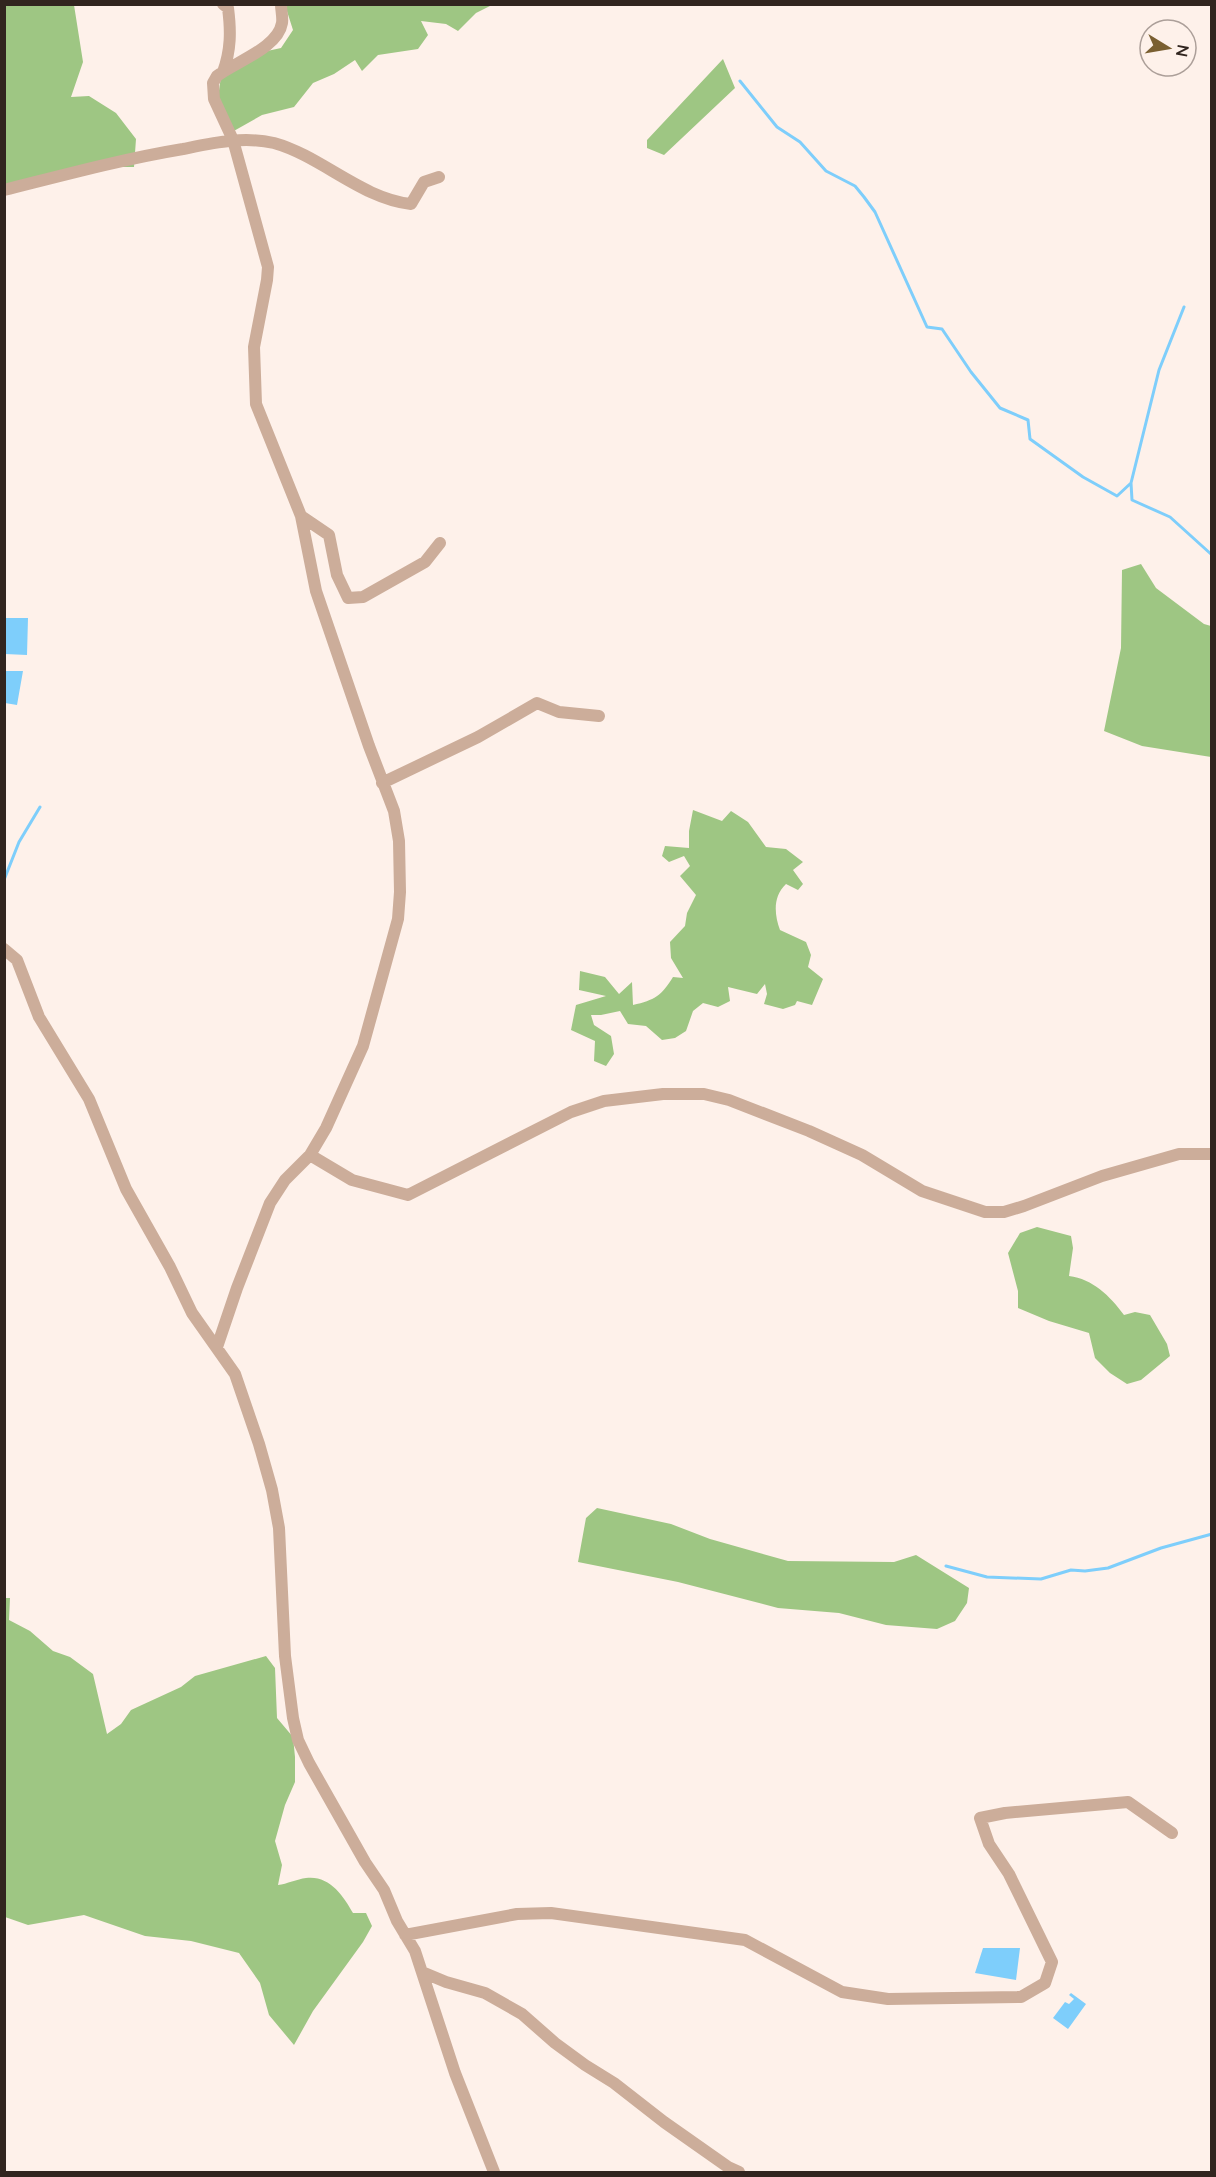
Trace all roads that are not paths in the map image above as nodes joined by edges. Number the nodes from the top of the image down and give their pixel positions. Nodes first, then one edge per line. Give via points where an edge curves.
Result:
1 (223, 4) edge
2 (280, 4) edge
3 (223, 72) junction
4 (233, 140) junction
5 (439, 177) dead end
6 (4, 190) edge
7 (301, 516) junction
8 (440, 543) dead end
9 (599, 716) dead end
10 (382, 783) junction
11 (4, 949) edge
12 (1212, 1154) edge
13 (310, 1155) junction
14 (217, 1347) junction
15 (1172, 1833) dead end
16 (405, 1935) junction
17 (422, 1972) junction
18 (494, 2172) edge
19 (739, 2172) edge

1 - 3 street via 228,8 231,28
2 - 3 street via 282,23 278,34 267,46
3 - 4 street via 213,83 214,99
4 - 5 street via 273,143 403,203 411,204 424,182
4 - 6 street via 140,156
4 - 7 street via 268,267 254,347 256,404
7 - 8 street via 329,535 337,575 348,598 363,597 425,562
7 - 10 street via 316,591
9 - 10 street via 559,712 537,703 478,737
10 - 13 street via 394,812 399,841 398,919 363,1046
11 - 14 street via 17,960 39,1017 89,1099 126,1189 192,1312
12 - 13 street via 1179,1154 1102,1176 1004,1212 985,1212 922,1191 862,1155 809,1131 704,1094 638,1096 604,1101 571,1112 408,1195 352,1180
13 - 14 street via 285,1180 270,1203
14 - 16 street via 235,1374 272,1490 279,1528 285,1656 298,1740 384,1890
15 - 16 street via 1128,1802 980,1818 989,1844 1009,1874 1052,1962 1045,1983 1022,1997 888,1999 842,1992 745,1940 550,1913 517,1914
16 - 17 street
17 - 18 street via 455,2073
17 - 19 street via 485,1993 522,2014 585,2065

